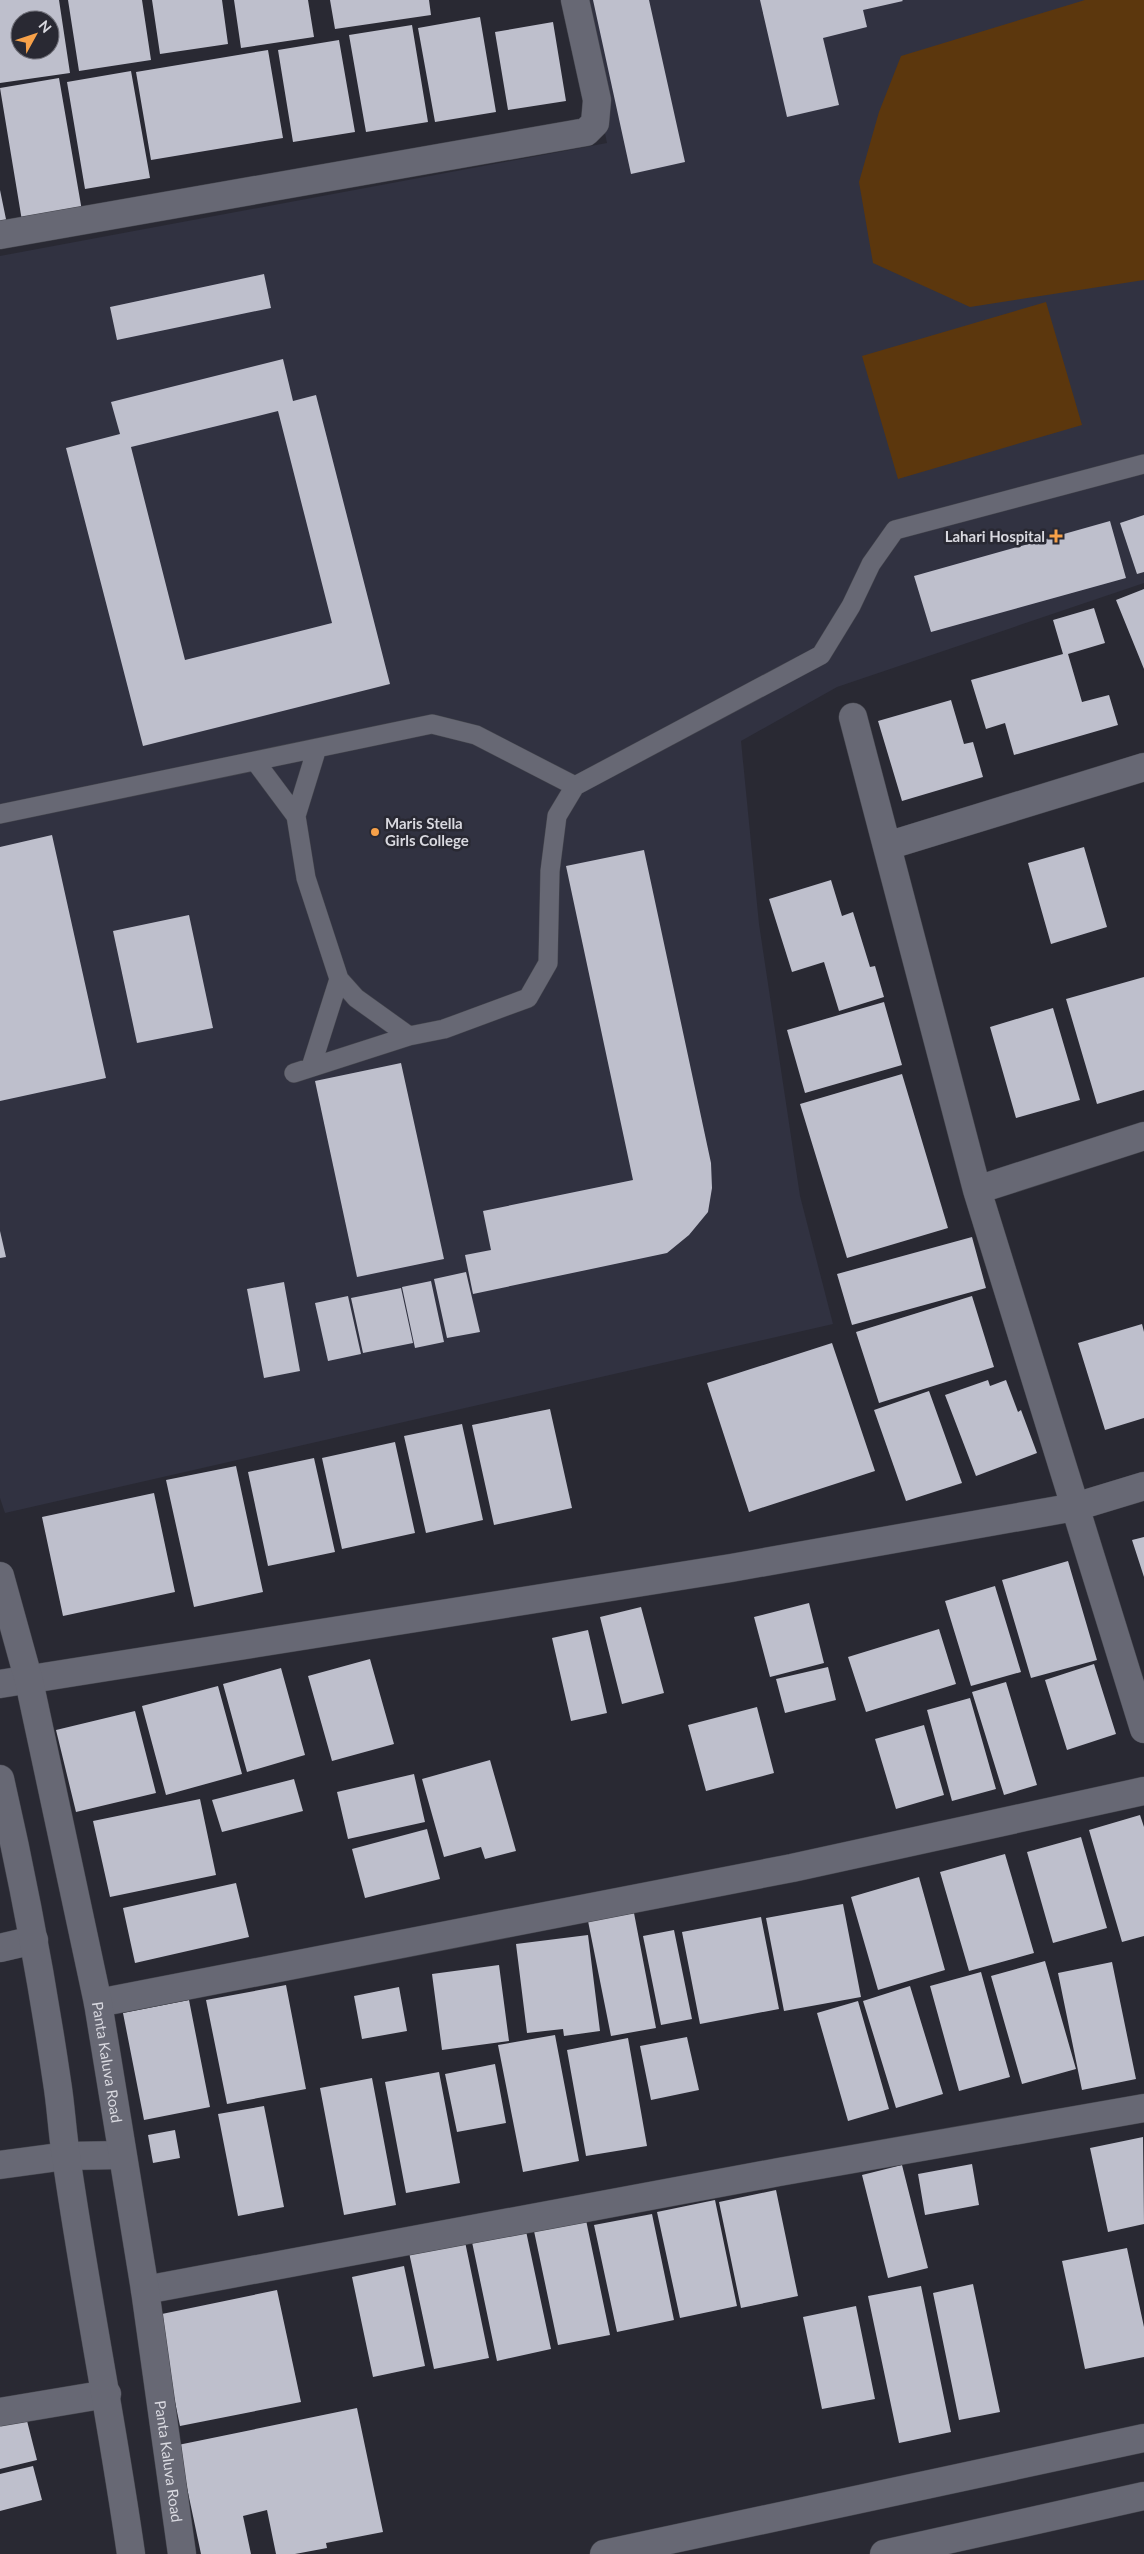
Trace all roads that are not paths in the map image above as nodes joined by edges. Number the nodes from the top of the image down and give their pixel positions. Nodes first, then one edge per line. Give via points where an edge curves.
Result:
1 (575, 0) edge
2 (0, 235) edge
3 (1144, 464) edge
4 (853, 717) dead end
5 (317, 748) junction
6 (255, 761) junction
7 (1144, 767) edge
8 (575, 786) junction
9 (0, 814) edge
10 (296, 816) junction
11 (887, 846) junction
12 (339, 979) junction
13 (409, 1036) junction
14 (1144, 1136) edge
15 (977, 1190) junction
16 (1144, 1486) edge
17 (1074, 1507) junction
18 (0, 1576) edge
19 (29, 1680) junction
20 (0, 1684) edge
21 (1144, 1729) edge
22 (0, 1779) edge
23 (1144, 1791) edge
24 (34, 1940) junction
25 (0, 1948) edge
26 (98, 2003) junction
27 (1144, 2108) edge
28 (122, 2155) junction
29 (66, 2156) junction
30 (0, 2165) edge
31 (145, 2290) junction
32 (107, 2394) junction
33 (0, 2412) edge
34 (1144, 2438) edge
35 (1144, 2496) edge
36 (131, 2554) edge
37 (182, 2554) edge
38 (604, 2554) edge
39 (884, 2554) edge

1 - 2 street via 597,100 595,123 586,132
3 - 8 lane via 895,530 871,564 821,656
4 - 11 street
5 - 6 lane
5 - 8 lane via 432,724 476,734
5 - 10 lane
6 - 9 lane
6 - 10 lane
7 - 11 street
8 - 13 lane via 556,816 550,871 548,963 528,998 444,1029
10 - 12 lane via 306,878
11 - 15 street
12 - 13 lane via 356,998
12 - 13 lane via 302,1070
14 - 15 street
15 - 17 street
16 - 17 street
17 - 19 street via 721,1570
17 - 21 street
18 - 19 street, Panta Kaluva Road
19 - 20 street
19 - 26 street, Panta Kaluva Road
22 - 24 street
23 - 26 street via 792,1868
24 - 25 street
24 - 29 street
26 - 28 street, Panta Kaluva Road
27 - 31 street
28 - 29 street
28 - 31 street, Panta Kaluva Road
29 - 30 street
29 - 32 street
31 - 37 street, Panta Kaluva Road
32 - 33 street
32 - 36 street
34 - 38 street
35 - 39 street

